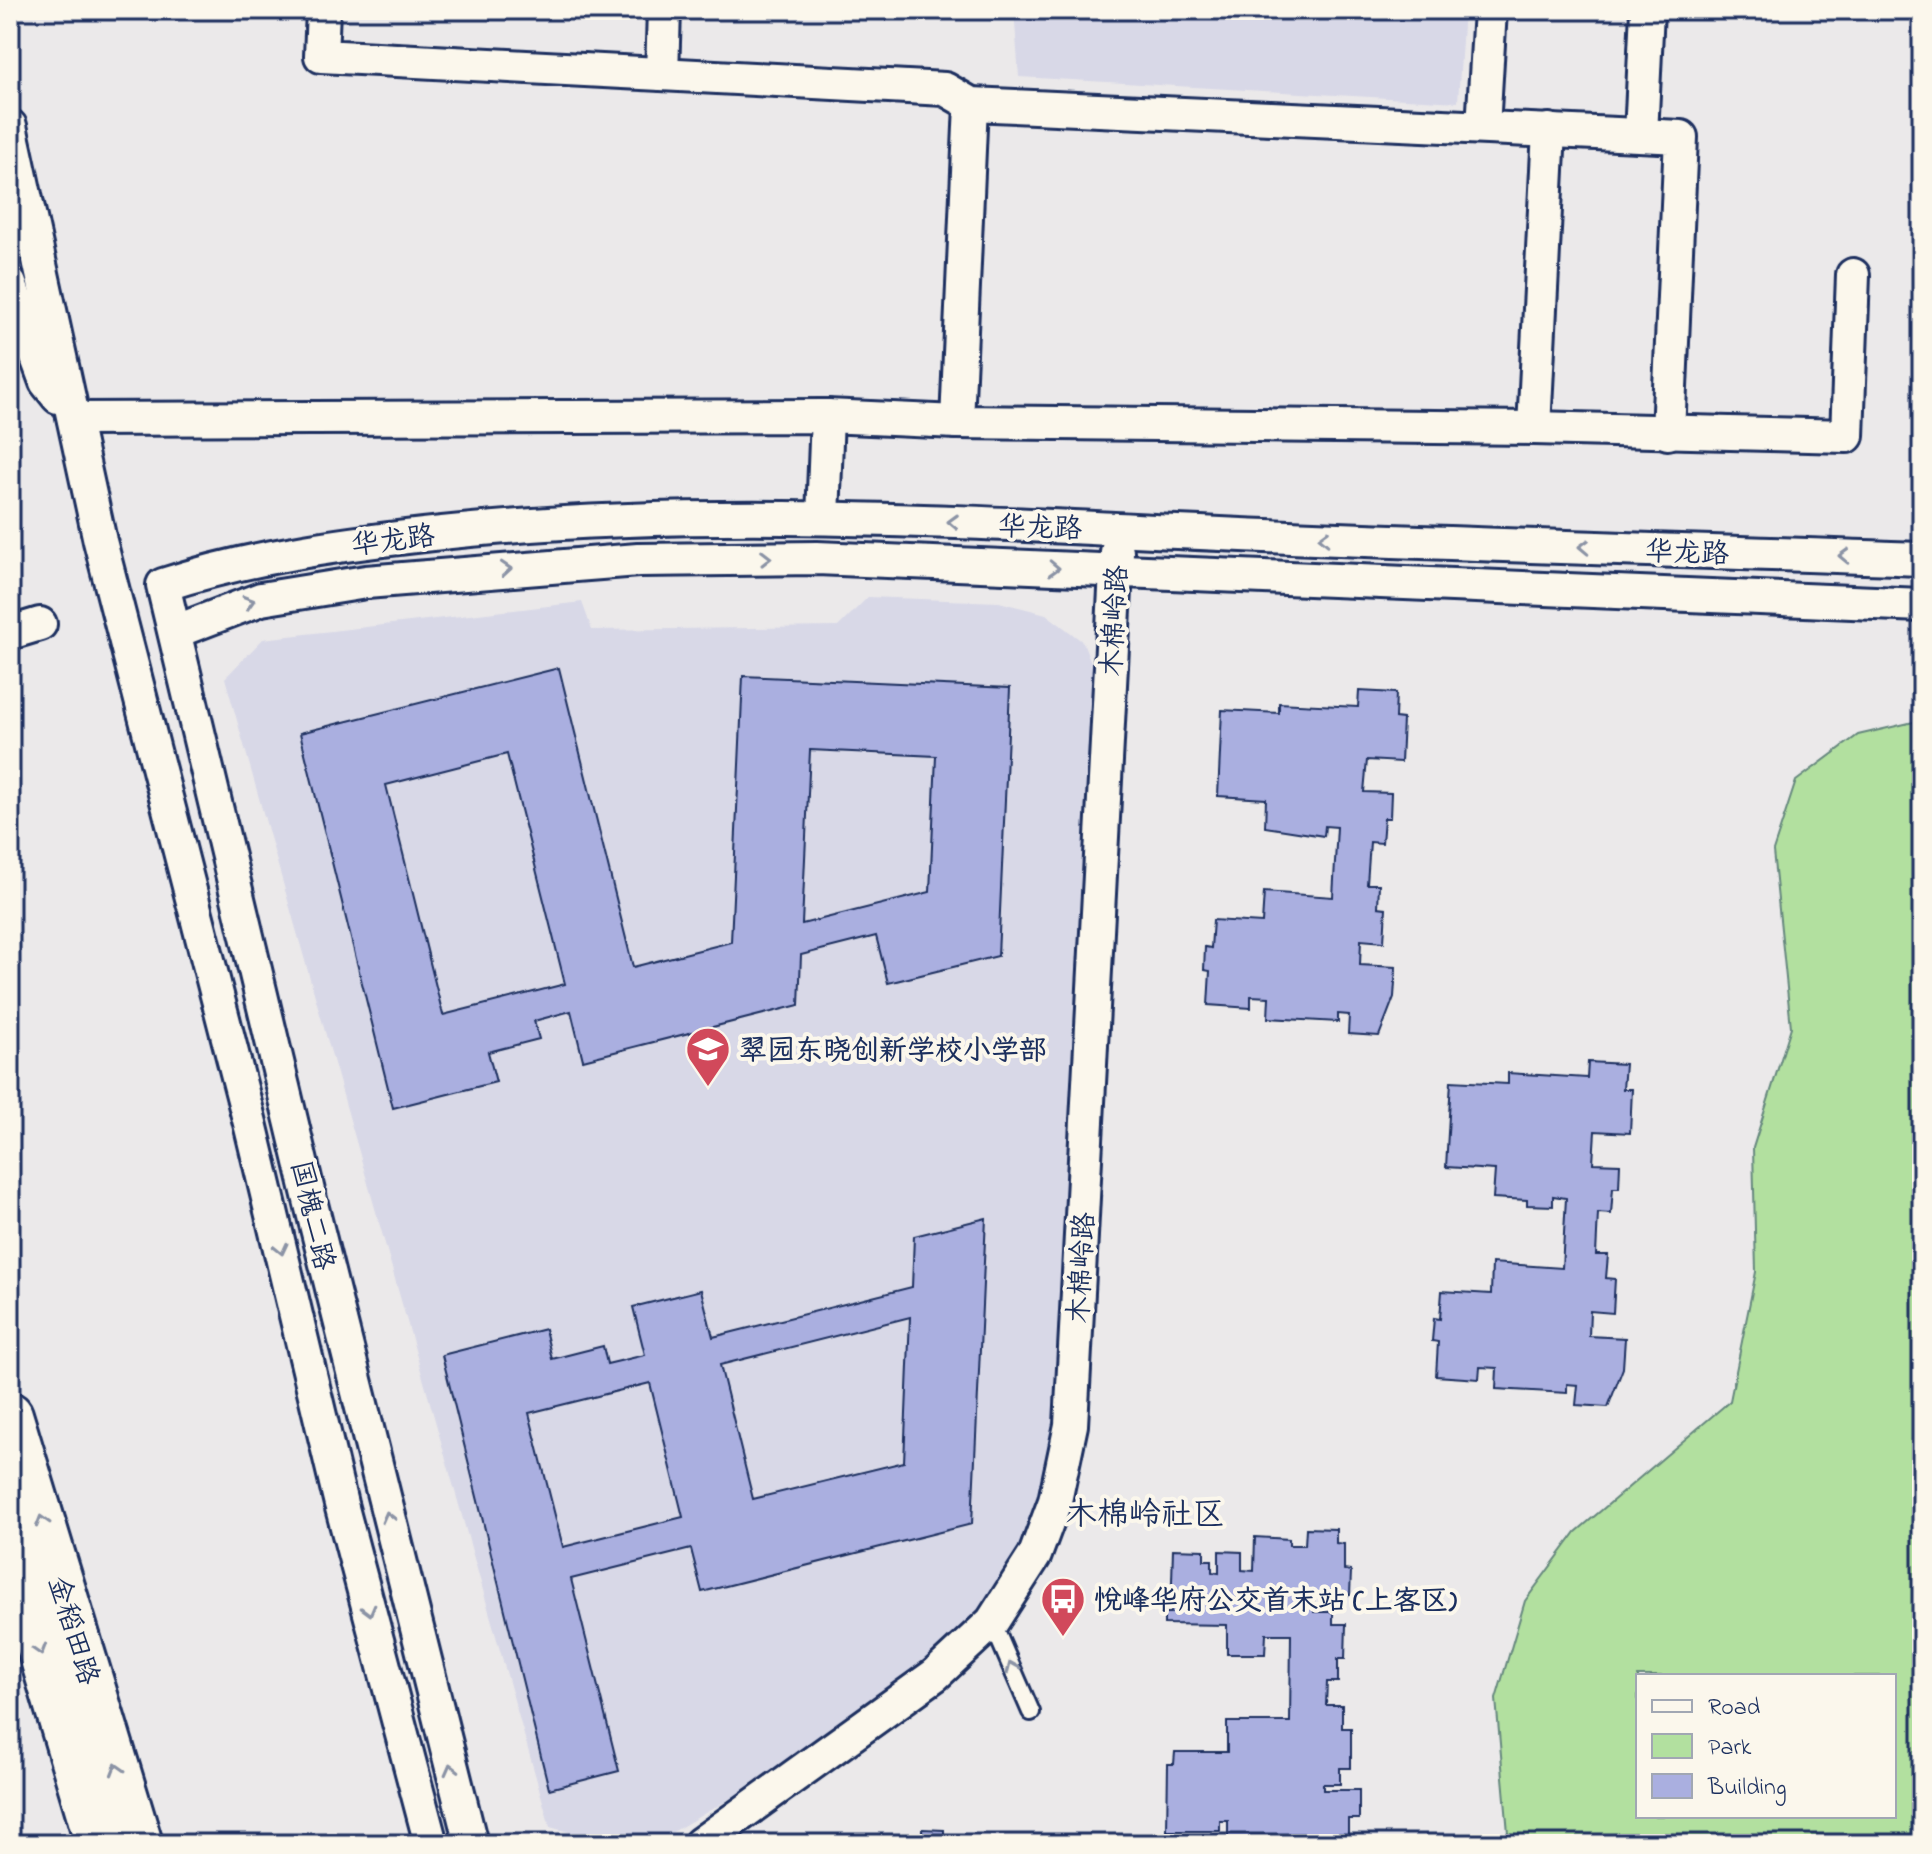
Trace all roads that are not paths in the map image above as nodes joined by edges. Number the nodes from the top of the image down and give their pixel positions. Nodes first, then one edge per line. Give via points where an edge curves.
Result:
1 (323, 10) edge
2 (664, 10) edge
3 (1490, 10) edge
4 (1647, 10) edge
5 (662, 74) junction
6 (971, 104) junction
7 (10, 126) edge
8 (1483, 127) junction
9 (1549, 130) junction
10 (1641, 135) junction
11 (1853, 275) dead end
12 (10, 284) edge
13 (827, 416) junction
14 (74, 419) junction
15 (957, 422) junction
16 (1534, 428) junction
17 (1668, 433) junction
18 (823, 517) junction
19 (1118, 529) junction
20 (1922, 559) edge
21 (1116, 571) junction
22 (163, 585) joint
23 (1922, 605) edge
24 (177, 631) junction
25 (301, 1163) junction
26 (263, 1173) junction
27 (10, 1415) edge
28 (10, 1548) edge
29 (992, 1622) junction
30 (1031, 1712) dead end
31 (98, 1844) edge
32 (140, 1844) edge
33 (431, 1844) edge
34 (471, 1844) edge
35 (700, 1844) edge

1 - 5 street via 321,56
2 - 5 street
3 - 8 street
4 - 10 street
5 - 6 street via 945,89
6 - 8 street
6 - 15 street
7 - 14 street, 国槐二路
8 - 9 street
9 - 10 street
9 - 16 street
10 - 17 street via 1681,137
11 - 17 street via 1847,436
12 - 14 street via 46,382
13 - 14 street
13 - 15 street
13 - 18 street
14 - 26 street, 国槐二路 via 100,541
15 - 16 street
16 - 17 street
19 -> 18 street, 华龙路
18 - 22 street, 华龙路 via 637,519 483,528 257,558
20 -> 19 street, 华龙路
19 - 21 street, 木棉岭路
21 - 23 street, 华龙路
24 -> 21 street, 华龙路 via 261,599 366,582 638,560 817,558
21 - 29 street, 木棉岭路 via 1071,1425 1055,1501 1035,1555
22 - 24 street, 国槐二路
24 - 25 street, 国槐二路
25 - 26 street
34 -> 25 street, 国槐二路
26 -> 33 street, 国槐二路 via 341,1504
32 -> 27 street, 金稻田路
28 -> 31 street, 金稻田路
30 -> 29 lane
29 - 35 street, 木棉岭路 via 935,1675

